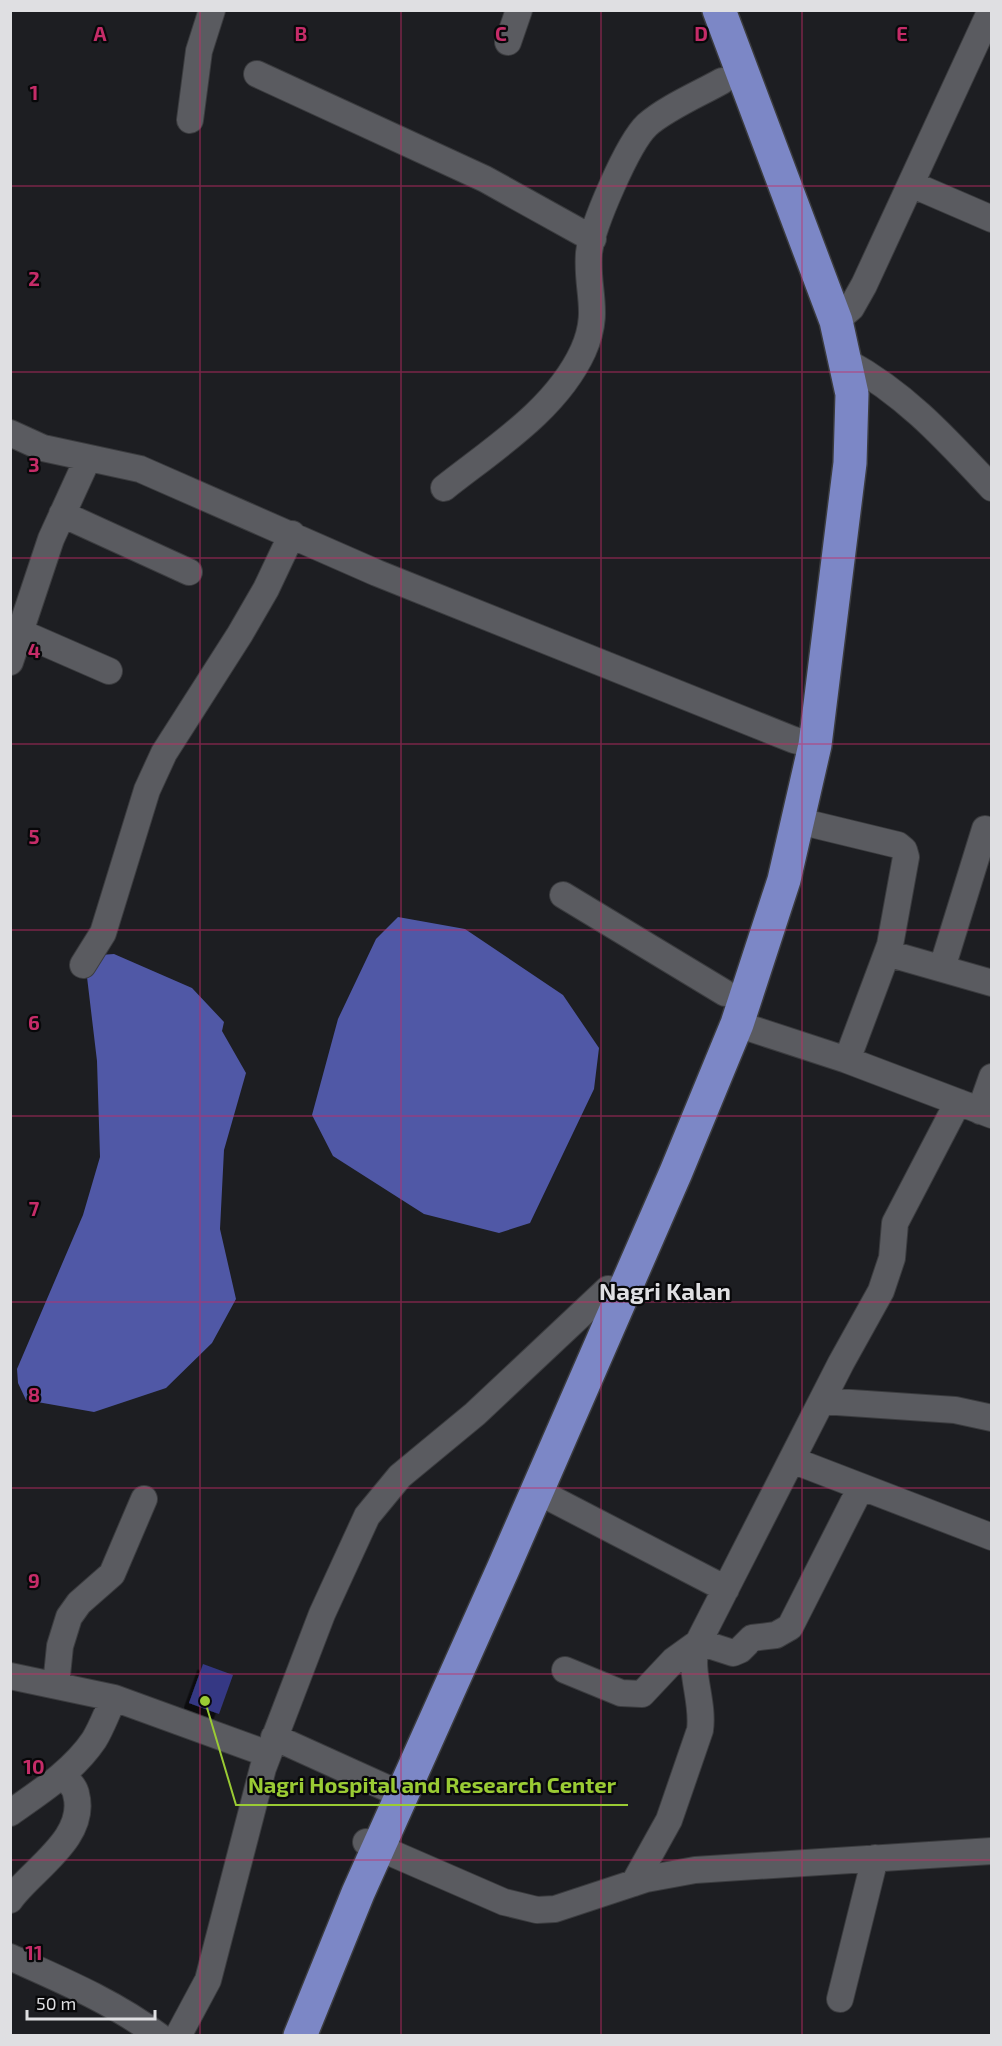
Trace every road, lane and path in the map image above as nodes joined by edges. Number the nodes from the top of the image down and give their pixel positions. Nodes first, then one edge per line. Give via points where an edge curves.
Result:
1 (212, 10) edge
2 (519, 10) edge
3 (696, 10) edge
4 (719, 10) edge
5 (991, 10) edge
6 (508, 42) dead end
7 (257, 74) dead end
8 (722, 81) junction
9 (190, 120) dead end
10 (911, 184) junction
11 (992, 219) edge
12 (593, 239) junction
13 (836, 321) junction
14 (847, 362) junction
15 (10, 434) edge
16 (88, 458) junction
17 (444, 488) dead end
18 (992, 488) edge
19 (62, 514) junction
20 (292, 534) junction
21 (189, 572) dead end
22 (22, 633) junction
23 (10, 662) edge
24 (109, 671) dead end
25 (805, 742) junction
26 (799, 821) junction
27 (985, 829) dead end
28 (563, 895) dead end
29 (887, 953) junction
30 (83, 965) dead end
31 (942, 968) junction
32 (992, 983) edge
33 (725, 993) junction
34 (737, 1024) junction
35 (847, 1060) junction
36 (992, 1077) edge
37 (976, 1110) edge
38 (608, 1289) junction
39 (822, 1401) junction
40 (992, 1418) edge
41 (792, 1460) junction
42 (861, 1487) junction
43 (537, 1491) junction
44 (144, 1499) dead end
45 (992, 1537) edge
46 (726, 1589) junction
47 (699, 1642) junction
48 (565, 1670) dead end
49 (10, 1676) edge
50 (56, 1685) junction
51 (114, 1698) junction
52 (271, 1746) junction
53 (63, 1775) junction
54 (396, 1792) junction
55 (10, 1814) edge
56 (372, 1846) junction
57 (992, 1851) edge
58 (875, 1858) junction
59 (634, 1883) junction
60 (10, 1900) edge
61 (10, 1957) edge
62 (840, 1999) dead end
63 (159, 2035) edge
64 (178, 2036) edge
65 (288, 2036) edge
66 (300, 2036) edge

1 - 9 street via 199,51
2 - 6 street
3 - 8 highway
4 - 13 highway
5 - 10 street
7 - 12 street via 493,182
8 - 12 street via 648,125 613,185
8 - 25 highway via 811,320 829,386 832,433
10 - 11 street
10 - 13 street via 864,285 851,308
12 - 17 street via 589,269 594,312 582,354 564,383 537,412
13 - 14 highway
14 - 18 street via 897,393
14 - 25 highway via 852,394 850,463
15 - 16 street via 43,448
16 - 19 street
16 - 20 street via 140,469
19 - 21 street
19 - 22 street
20 - 25 street via 377,573
20 - 30 street via 245,625 164,753 147,790 103,933
22 - 23 street
22 - 24 street
25 - 26 highway
25 - 33 highway
26 - 29 street via 904,850 903,883
26 - 34 highway
27 - 31 street
28 - 33 street
29 - 31 street
29 - 35 street
31 - 32 street
33 - 38 highway
34 - 35 street
34 - 43 highway
35 - 37 street
36 - 37 street
37 - 39 street via 895,1223 892,1258 881,1291
38 - 52 street via 382,1496 367,1516 331,1594
38 - 54 highway
39 - 40 street via 955,1410
39 - 41 street
41 - 42 street
41 - 46 street
42 - 45 street
42 - 47 street via 790,1627 776,1635 752,1638 733,1653
43 - 46 street
43 - 54 highway
44 - 50 street via 112,1574 69,1617 61,1638
46 - 47 street
47 - 48 street via 674,1660 642,1694 621,1693
47 - 59 street via 693,1658 702,1715 700,1730 669,1820
49 - 50 street
50 - 51 street
51 - 52 street
51 - 53 street via 96,1738
52 - 54 street
52 - 64 street via 208,1980
53 - 55 street
53 - 60 street via 76,1792 69,1832 54,1855 27,1878
54 - 56 highway
56 - 59 street via 504,1902 537,1910 555,1909
56 - 65 highway
56 - 66 highway
57 - 58 street
58 - 59 street via 695,1870
58 - 62 street
61 - 63 street via 81,1989

